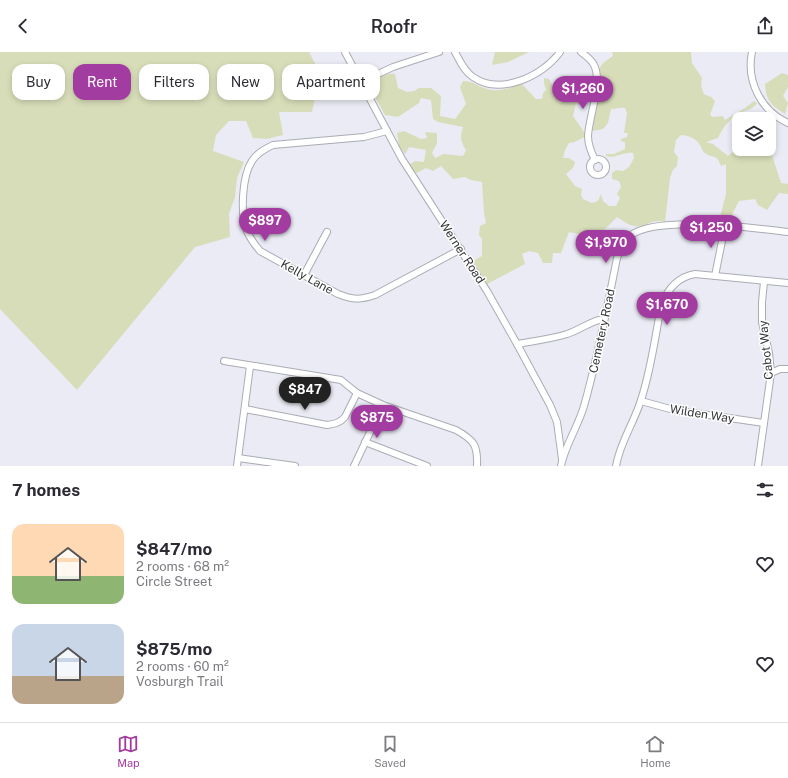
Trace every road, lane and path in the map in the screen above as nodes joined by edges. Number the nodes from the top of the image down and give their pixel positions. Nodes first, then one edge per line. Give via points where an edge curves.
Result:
1 (345, 52) edge
2 (455, 52) edge
3 (560, 52) edge
4 (581, 52) edge
5 (752, 52) edge
6 (436, 53) edge
7 (351, 64) edge
8 (380, 73) edge
9 (371, 100) edge
10 (788, 123) edge
11 (387, 131) junction
12 (595, 160) dead end
13 (725, 226) junction
14 (327, 232) dead end
15 (788, 232) edge
16 (461, 249) junction
17 (304, 275) junction
18 (715, 276) junction
19 (764, 282) junction
20 (788, 284) edge
21 (604, 320) junction
22 (517, 344) junction
23 (224, 362) dead end
24 (250, 366) junction
25 (788, 369) edge
26 (771, 373) junction
27 (357, 392) junction
28 (641, 401) junction
29 (383, 405) junction
30 (245, 410) junction
31 (764, 423) junction
32 (365, 442) junction
33 (238, 458) junction
34 (562, 459) junction
35 (237, 466) edge
36 (295, 466) edge
37 (354, 466) edge
38 (426, 466) edge
39 (477, 466) edge
40 (561, 466) edge
41 (616, 466) edge
42 (758, 466) edge

1 - 7 street, Werner Road
2 - 3 street via 472,77 481,82 502,86 532,75
4 - 12 street via 595,66 597,85 588,135
5 - 10 street via 751,76 755,91 772,112
6 - 8 street
9 - 11 street, Werner Road
11 - 16 street, Werner Road via 402,159
11 - 17 street, Kelly Lane via 364,137 274,144 261,151 251,162 246,174 244,212 246,229 252,242 260,251
13 - 15 street, Cemetery Road
13 - 18 street
13 - 21 street, Cemetery Road via 673,224 640,230 630,235 616,258
14 - 17 street
16 - 17 street, Kelly Lane via 375,295 364,298 351,299
16 - 22 street, Werner Road
18 - 19 street
18 - 28 street via 686,276 669,289 664,297
19 - 20 street
19 - 26 street, Cabot Way via 762,322
21 - 22 street via 553,338
21 - 34 street, Cemetery Road via 583,410
22 - 34 street, Werner Road via 557,422
23 - 24 street
24 - 27 street via 333,378 341,380
24 - 30 street
25 - 26 street
26 - 31 street, Cabot Way
27 - 29 street
27 - 30 street via 345,417 327,425
28 - 31 street, Wilden Way via 674,410
28 - 41 street via 618,454
29 - 32 street
29 - 39 street via 463,434 474,442 478,454
30 - 33 street
31 - 42 street, Cabot Way
32 - 37 street
32 - 38 street
33 - 35 street
33 - 36 street
34 - 40 street, Cemetery Road

